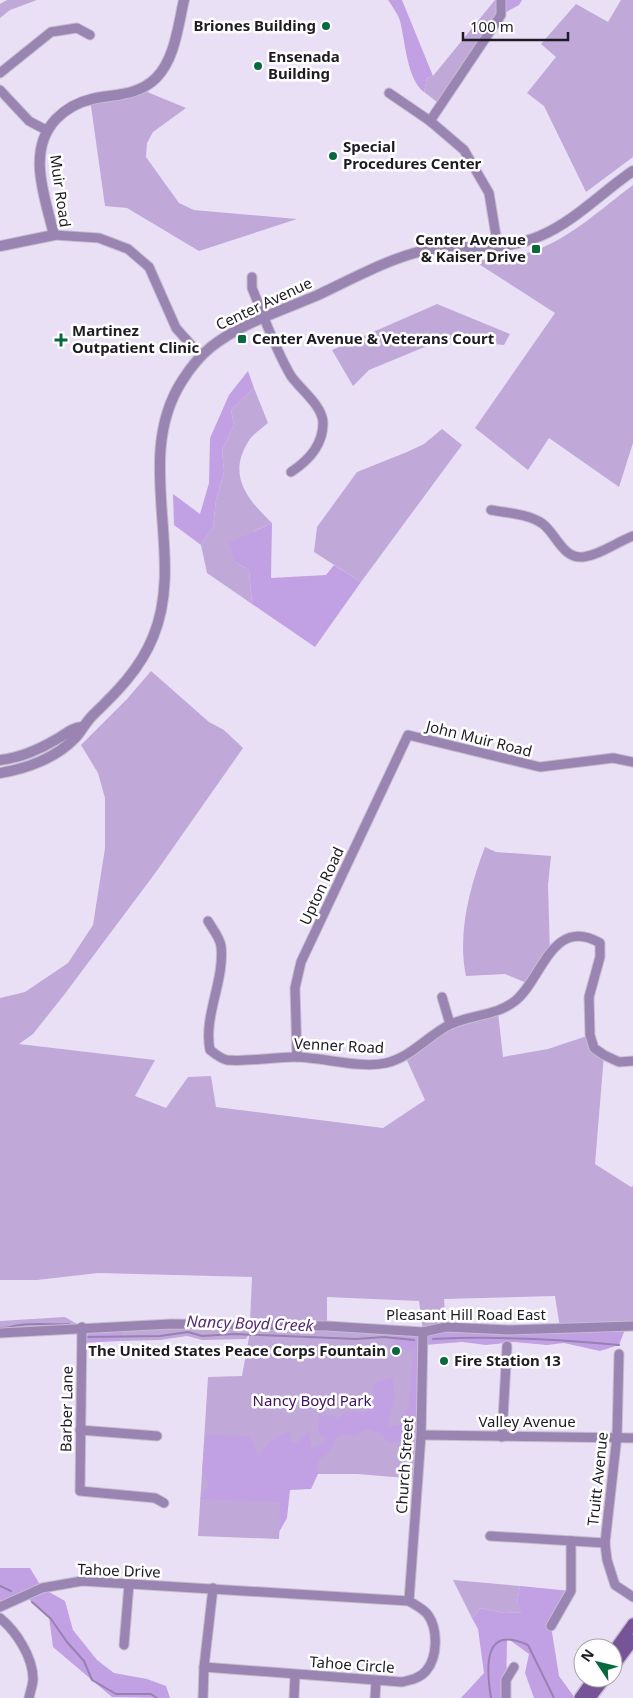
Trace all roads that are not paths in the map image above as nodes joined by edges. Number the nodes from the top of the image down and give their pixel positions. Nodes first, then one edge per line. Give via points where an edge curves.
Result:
1 (184, 0) edge
2 (501, 0) edge
3 (90, 35) dead end
4 (0, 73) edge
5 (0, 90) edge
6 (388, 93) dead end
7 (430, 121) junction
8 (46, 130) junction
9 (633, 171) edge
10 (54, 235) junction
11 (0, 246) edge
12 (498, 248) junction
13 (252, 277) dead end
14 (265, 318) junction
15 (201, 356) junction
16 (291, 472) dead end
17 (491, 510) dead end
18 (633, 536) edge
19 (82, 726) junction
20 (408, 735) joint
21 (0, 760) edge
22 (633, 762) edge
23 (0, 773) edge
24 (208, 921) dead end
25 (442, 997) dead end
26 (450, 1024) junction
27 (297, 1057) junction
28 (633, 1061) edge
29 (633, 1326) edge
30 (82, 1327) junction
31 (423, 1332) junction
32 (0, 1333) edge
33 (507, 1346) dead end
34 (620, 1354) dead end
35 (80, 1430) junction
36 (421, 1435) junction
37 (157, 1436) dead end
38 (616, 1436) junction
39 (502, 1437) junction
40 (633, 1438) edge
41 (164, 1503) dead end
42 (490, 1536) dead end
43 (571, 1541) junction
44 (605, 1543) junction
45 (129, 1584) junction
46 (213, 1588) junction
47 (633, 1597) edge
48 (410, 1601) junction
49 (0, 1607) edge
50 (0, 1618) edge
51 (633, 1624) edge
52 (551, 1626) dead end
53 (623, 1638) edge
54 (633, 1640) edge
55 (124, 1645) dead end
56 (623, 1654) edge
57 (204, 1667) junction
58 (514, 1667) dead end
59 (295, 1675) junction
60 (376, 1681) junction
61 (29, 1698) edge
62 (203, 1698) edge
63 (294, 1698) edge
64 (375, 1698) edge
65 (506, 1698) edge

1 - 8 street, Muir Road via 169,58 156,78 140,89 90,99 65,109
2 - 7 street via 501,15
3 - 4 street via 77,28 51,32
5 - 8 street via 29,121
6 - 7 street
7 - 12 street via 464,150 489,193
8 - 10 street, Muir Road via 39,156
9 - 12 street, Center Avenue via 565,223 540,236
10 - 11 street, Muir Road
10 - 15 street via 99,238 128,249 149,267 176,328
12 - 14 street, Center Avenue via 417,252
13 - 14 street via 252,288
14 - 15 street, Center Avenue via 230,334
14 - 16 street via 291,375 323,420 321,438 306,462
15 - 19 street, Center Avenue via 174,397 163,438 159,487 165,592 154,636 128,680
17 - 18 street via 534,518 545,526 559,545 581,557 593,555
19 - 21 street, Center Avenue via 72,728 29,753
19 - 23 street, Center Avenue via 76,738 52,755 33,765
20 - 22 street, John Muir Road via 540,767 613,758
20 - 27 street, Upton Road via 301,962 295,988
24 - 27 street, Venner Road via 221,944 220,976 207,1036 210,1050 225,1060
25 - 26 street
26 - 27 street, Venner Road via 405,1056 384,1064
26 - 28 street, Venner Road via 498,1012 516,1000 562,940 589,937 600,943 600,957 589,997 590,1035 594,1048 618,1062
29 - 31 street, Pleasant Hill Road East via 509,1330 446,1328
30 - 31 street, Pleasant Hill Road East via 171,1324 327,1326
30 - 32 street, Pleasant Hill Road East
30 - 35 street, Barber Lane
31 - 36 street, Church Street
33 - 39 street
34 - 38 street, Truitt Avenue
35 - 37 street
35 - 41 street, Barber Lane via 80,1491 155,1498
36 - 39 street, Valley Avenue
36 - 48 street, Church Street
38 - 39 street, Valley Avenue
38 - 40 street, Valley Avenue
38 - 44 street, Truitt Avenue
42 - 43 street
43 - 44 street
43 - 52 street via 571,1591
44 - 47 street, Truitt Avenue via 616,1585
45 - 46 street, Tahoe Drive
45 - 49 street, Tahoe Drive via 82,1581 42,1588
45 - 55 street
46 - 48 street
46 - 57 street
48 - 60 street, Tahoe Circle via 428,1614 436,1631 433,1657 426,1670 414,1680
50 - 61 street via 22,1643 33,1679
51 - 53 main road
54 - 56 main road
57 - 59 street, Tahoe Circle
57 - 62 street
58 - 65 street via 506,1680
59 - 60 street, Tahoe Circle
59 - 63 street
60 - 64 street

